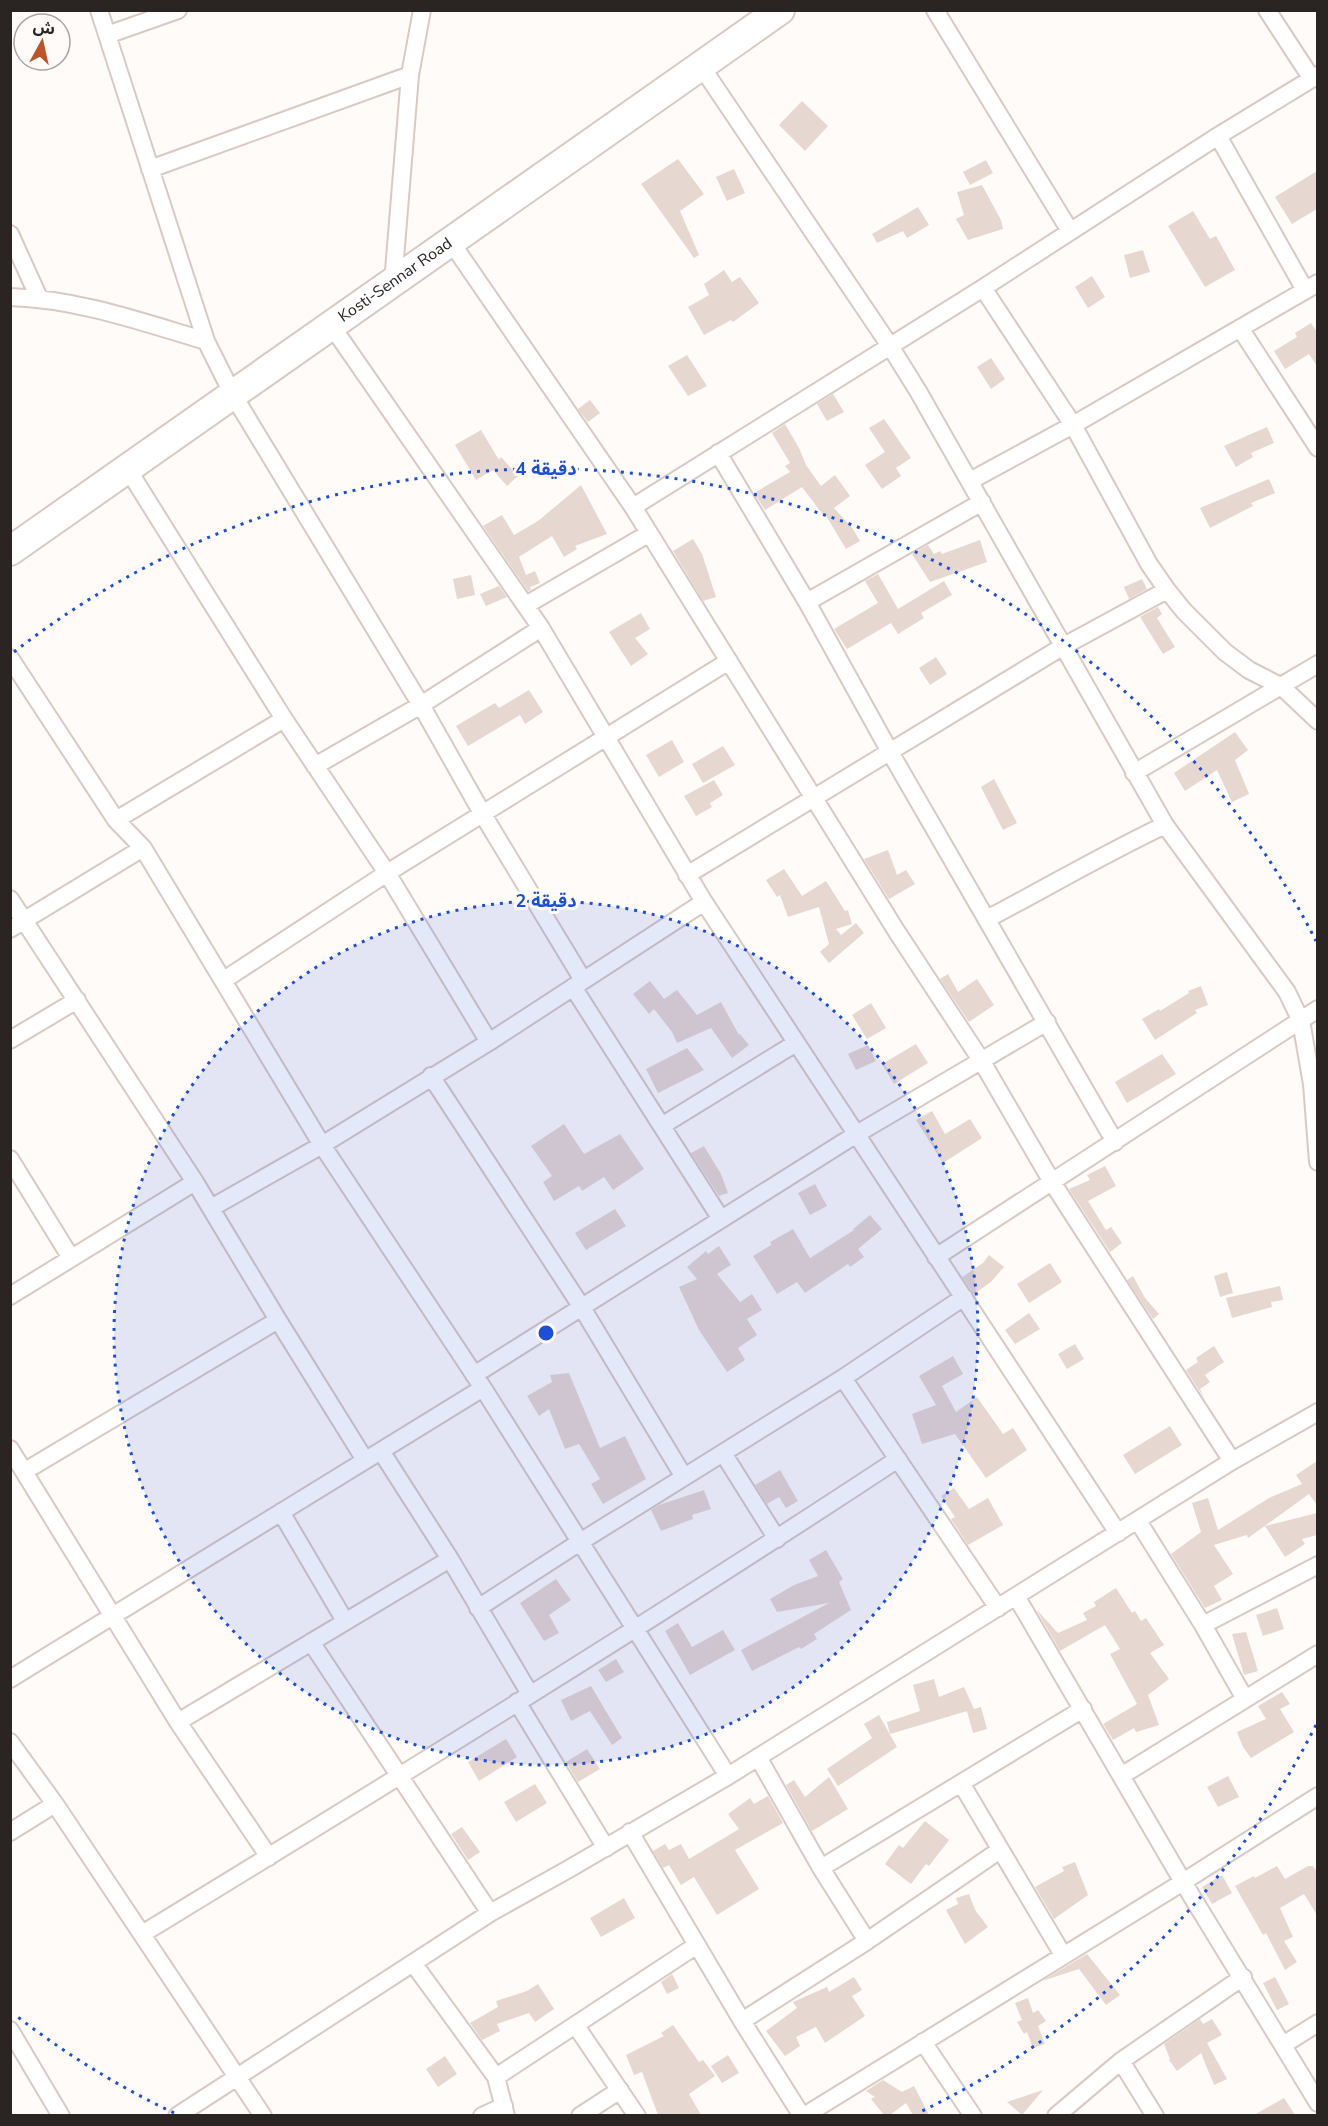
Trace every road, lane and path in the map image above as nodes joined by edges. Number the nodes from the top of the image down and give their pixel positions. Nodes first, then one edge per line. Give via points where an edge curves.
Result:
1 (99, 10) edge
2 (178, 10) edge
3 (422, 10) edge
4 (780, 10) edge
5 (935, 10) edge
6 (1267, 10) edge
7 (107, 35) junction
8 (701, 66) junction
9 (410, 75) junction
10 (1315, 77) edge
11 (1218, 136) junction
12 (150, 169) junction
13 (1070, 231) junction
14 (10, 234) edge
15 (451, 242) junction
16 (393, 283) junction
17 (1311, 286) edge
18 (983, 288) junction
19 (10, 297) edge
20 (39, 298) junction
21 (331, 325) junction
22 (1239, 328) junction
23 (206, 341) junction
24 (890, 346) junction
25 (232, 393) junction
26 (1073, 425) junction
27 (1317, 448) edge
28 (718, 453) junction
29 (127, 468) junction
30 (970, 481) junction
31 (982, 502) junction
32 (633, 507) junction
33 (648, 534) junction
34 (10, 551) edge
35 (1167, 590) junction
36 (807, 602) junction
37 (525, 604) junction
38 (541, 628) junction
39 (1062, 647) junction
40 (10, 658) edge
41 (729, 661) junction
42 (1317, 664) edge
43 (1282, 687) junction
44 (421, 705) junction
45 (284, 719) junction
46 (1317, 721) edge
47 (605, 738) junction
48 (890, 752) junction
49 (315, 766) junction
50 (1134, 773) junction
51 (813, 797) junction
52 (482, 813) junction
53 (116, 820) junction
54 (1165, 825) junction
55 (143, 848) junction
56 (387, 873) junction
57 (687, 875) junction
58 (10, 899) edge
59 (704, 903) junction
60 (26, 919) junction
61 (987, 919) junction
62 (10, 929) edge
63 (224, 980) junction
64 (578, 983) junction
65 (77, 1000) junction
66 (1317, 1010) edge
67 (1301, 1021) junction
68 (1047, 1022) junction
69 (10, 1040) edge
70 (489, 1042) junction
71 (796, 1043) junction
72 (981, 1060) junction
73 (431, 1077) junction
74 (663, 1125) junction
75 (855, 1135) junction
76 (1115, 1142) junction
77 (322, 1145) junction
78 (10, 1159) edge
79 (1317, 1162) edge
80 (195, 1182) junction
81 (1052, 1182) junction
82 (211, 1208) junction
83 (721, 1219) junction
84 (936, 1257) junction
85 (71, 1258) junction
86 (10, 1296) edge
87 (964, 1297) junction
88 (582, 1306) junction
89 (278, 1320) junction
90 (843, 1378) junction
91 (478, 1382) junction
92 (1317, 1412) edge
93 (10, 1449) edge
94 (381, 1451) junction
95 (723, 1453) junction
96 (898, 1459) junction
97 (365, 1460) junction
98 (1232, 1461) junction
99 (25, 1471) junction
100 (684, 1477) junction
101 (281, 1512) junction
102 (1138, 1521) junction
103 (1118, 1533) junction
104 (777, 1539) junction
105 (580, 1542) junction
106 (450, 1559) junction
107 (1317, 1565) edge
108 (1016, 1596) junction
109 (478, 1608) junction
110 (998, 1608) junction
111 (113, 1614) junction
112 (345, 1621) junction
113 (1203, 1625) junction
114 (635, 1629) junction
115 (311, 1642) junction
116 (1317, 1654) edge
117 (10, 1679) edge
118 (523, 1698) junction
119 (1245, 1699) junction
120 (1083, 1709) junction
121 (178, 1722) junction
122 (10, 1742) edge
123 (758, 1757) junction
124 (728, 1776) junction
125 (1121, 1776) junction
126 (400, 1777) junction
127 (961, 1783) junction
128 (1317, 1796) edge
129 (55, 1804) junction
130 (10, 1832) edge
131 (630, 1832) junction
132 (606, 1848) junction
133 (1000, 1850) junction
134 (269, 1857) junction
135 (821, 1868) junction
136 (1183, 1882) junction
137 (490, 1913) junction
138 (142, 1934) junction
139 (867, 1941) junction
140 (697, 1946) junction
141 (1063, 1955) junction
142 (414, 1963) junction
143 (1243, 1977) junction
144 (742, 2021) junction
145 (1317, 2023) edge
146 (576, 2026) junction
147 (10, 2030) edge
148 (923, 2042) junction
149 (1283, 2045) junction
150 (1121, 2061) junction
151 (496, 2077) junction
152 (237, 2078) junction
153 (620, 2090) junction
154 (1317, 2103) edge
155 (505, 2111) edge
156 (61, 2115) edge
157 (177, 2115) edge
158 (263, 2115) edge
159 (482, 2115) edge
160 (580, 2115) edge
161 (637, 2115) edge
162 (803, 2115) edge
163 (973, 2115) edge
164 (1056, 2115) edge
165 (1155, 2115) edge

1 - 7 street
2 - 7 street
3 - 9 street
4 - 8 highway, Kosti-Sennar Road
5 - 13 street
6 - 10 street
7 - 12 street
8 - 15 highway, Kosti-Sennar Road
8 - 24 street
9 - 12 street
9 - 16 street
10 - 11 street
11 - 13 street
11 - 17 street
12 - 23 street
13 - 18 street
14 - 20 street
15 - 16 highway, Kosti-Sennar Road
15 - 32 street
16 - 21 highway, Kosti-Sennar Road
17 - 22 street
18 - 24 street
18 - 26 street
19 - 20 street
20 - 23 street via 118,315
21 - 25 highway, Kosti-Sennar Road
21 - 37 street
22 - 26 street
22 - 27 street
23 - 25 street
24 - 28 street
24 - 30 street
25 - 29 highway, Kosti-Sennar Road
25 - 44 street
26 - 30 street
26 - 35 street
28 - 32 street
28 - 36 street
29 - 34 highway, Kosti-Sennar Road
29 - 45 street
30 - 31 street
31 - 36 street
31 - 39 street
32 - 33 street
33 - 37 street
33 - 41 street
35 - 39 street
35 - 43 street via 1225,652
36 - 48 street
37 - 38 street
38 - 44 street
38 - 47 street
39 - 48 street
39 - 50 street
40 - 53 street
41 - 47 street
41 - 51 street
42 - 43 street
43 - 46 street
43 - 50 street
44 - 49 street
44 - 52 street
45 - 49 street
45 - 53 street
47 - 52 street
47 - 57 street
48 - 51 street
48 - 61 street
49 - 56 street
50 - 54 street
51 - 57 street
51 - 72 street
52 - 56 street
52 - 64 street
53 - 55 street
54 - 61 street
54 - 67 street via 1287,992
55 - 60 street
55 - 63 street
56 - 63 street
56 - 70 street
57 - 59 street
58 - 60 street
59 - 64 street
59 - 71 street
60 - 62 street
60 - 65 street
61 - 68 street
63 - 77 street
64 - 70 street
64 - 74 street
65 - 69 street
65 - 80 street
66 - 67 street
67 - 76 street
67 - 79 street via 1312,1084
68 - 72 street
68 - 76 street
70 - 73 street
71 - 74 street
71 - 75 street
72 - 75 street
72 - 81 street
73 - 77 street
73 - 88 street
74 - 83 street
75 - 83 street
75 - 84 street
76 - 81 street
77 - 82 street
77 - 91 street
78 - 85 street
80 - 82 street
80 - 85 street
81 - 84 street
81 - 98 street
82 - 89 street
83 - 88 street
84 - 87 street
85 - 86 street
87 - 90 street
87 - 103 street
88 - 91 street
88 - 100 street
89 - 97 street
89 - 99 street
90 - 95 street
90 - 96 street
91 - 94 street
91 - 105 street
92 - 98 street
93 - 99 street
94 - 97 street
94 - 106 street
95 - 100 street
95 - 104 street
96 - 104 street
96 - 110 street
97 - 101 street
98 - 102 street
99 - 111 street
100 - 105 street
101 - 111 street
101 - 112 street
102 - 103 street
102 - 113 street
103 - 108 street
104 - 114 street
105 - 109 street
105 - 114 street
106 - 109 street
106 - 112 street
107 - 113 street
108 - 110 street
108 - 120 street
109 - 118 street
110 - 123 street
111 - 117 street
111 - 121 street
112 - 115 street
113 - 119 street
114 - 118 street
114 - 124 street
115 - 121 street
115 - 126 street
116 - 119 street
118 - 126 street
118 - 132 street
119 - 125 street
120 - 125 street
120 - 127 street
121 - 134 street
122 - 129 street
123 - 124 street
123 - 135 street
124 - 131 street
125 - 136 street
126 - 134 street
126 - 137 street
127 - 133 street
127 - 135 street
128 - 136 street
129 - 130 street
129 - 138 street
131 - 132 street
131 - 140 street
132 - 137 street
133 - 139 street
133 - 141 street
134 - 138 street
135 - 139 street
136 - 141 street
136 - 143 street
137 - 142 street
138 - 152 street
139 - 144 street
140 - 144 street
140 - 146 street
141 - 148 street
142 - 151 street
142 - 152 street
143 - 149 street
143 - 150 street
144 - 162 street
145 - 149 street
146 - 151 street
146 - 153 street
147 - 156 street
148 - 162 street
148 - 163 street
149 - 154 street
150 - 164 street
150 - 165 street
151 - 155 street
152 - 157 street
152 - 158 street
153 - 160 street
153 - 161 street
155 - 159 street

